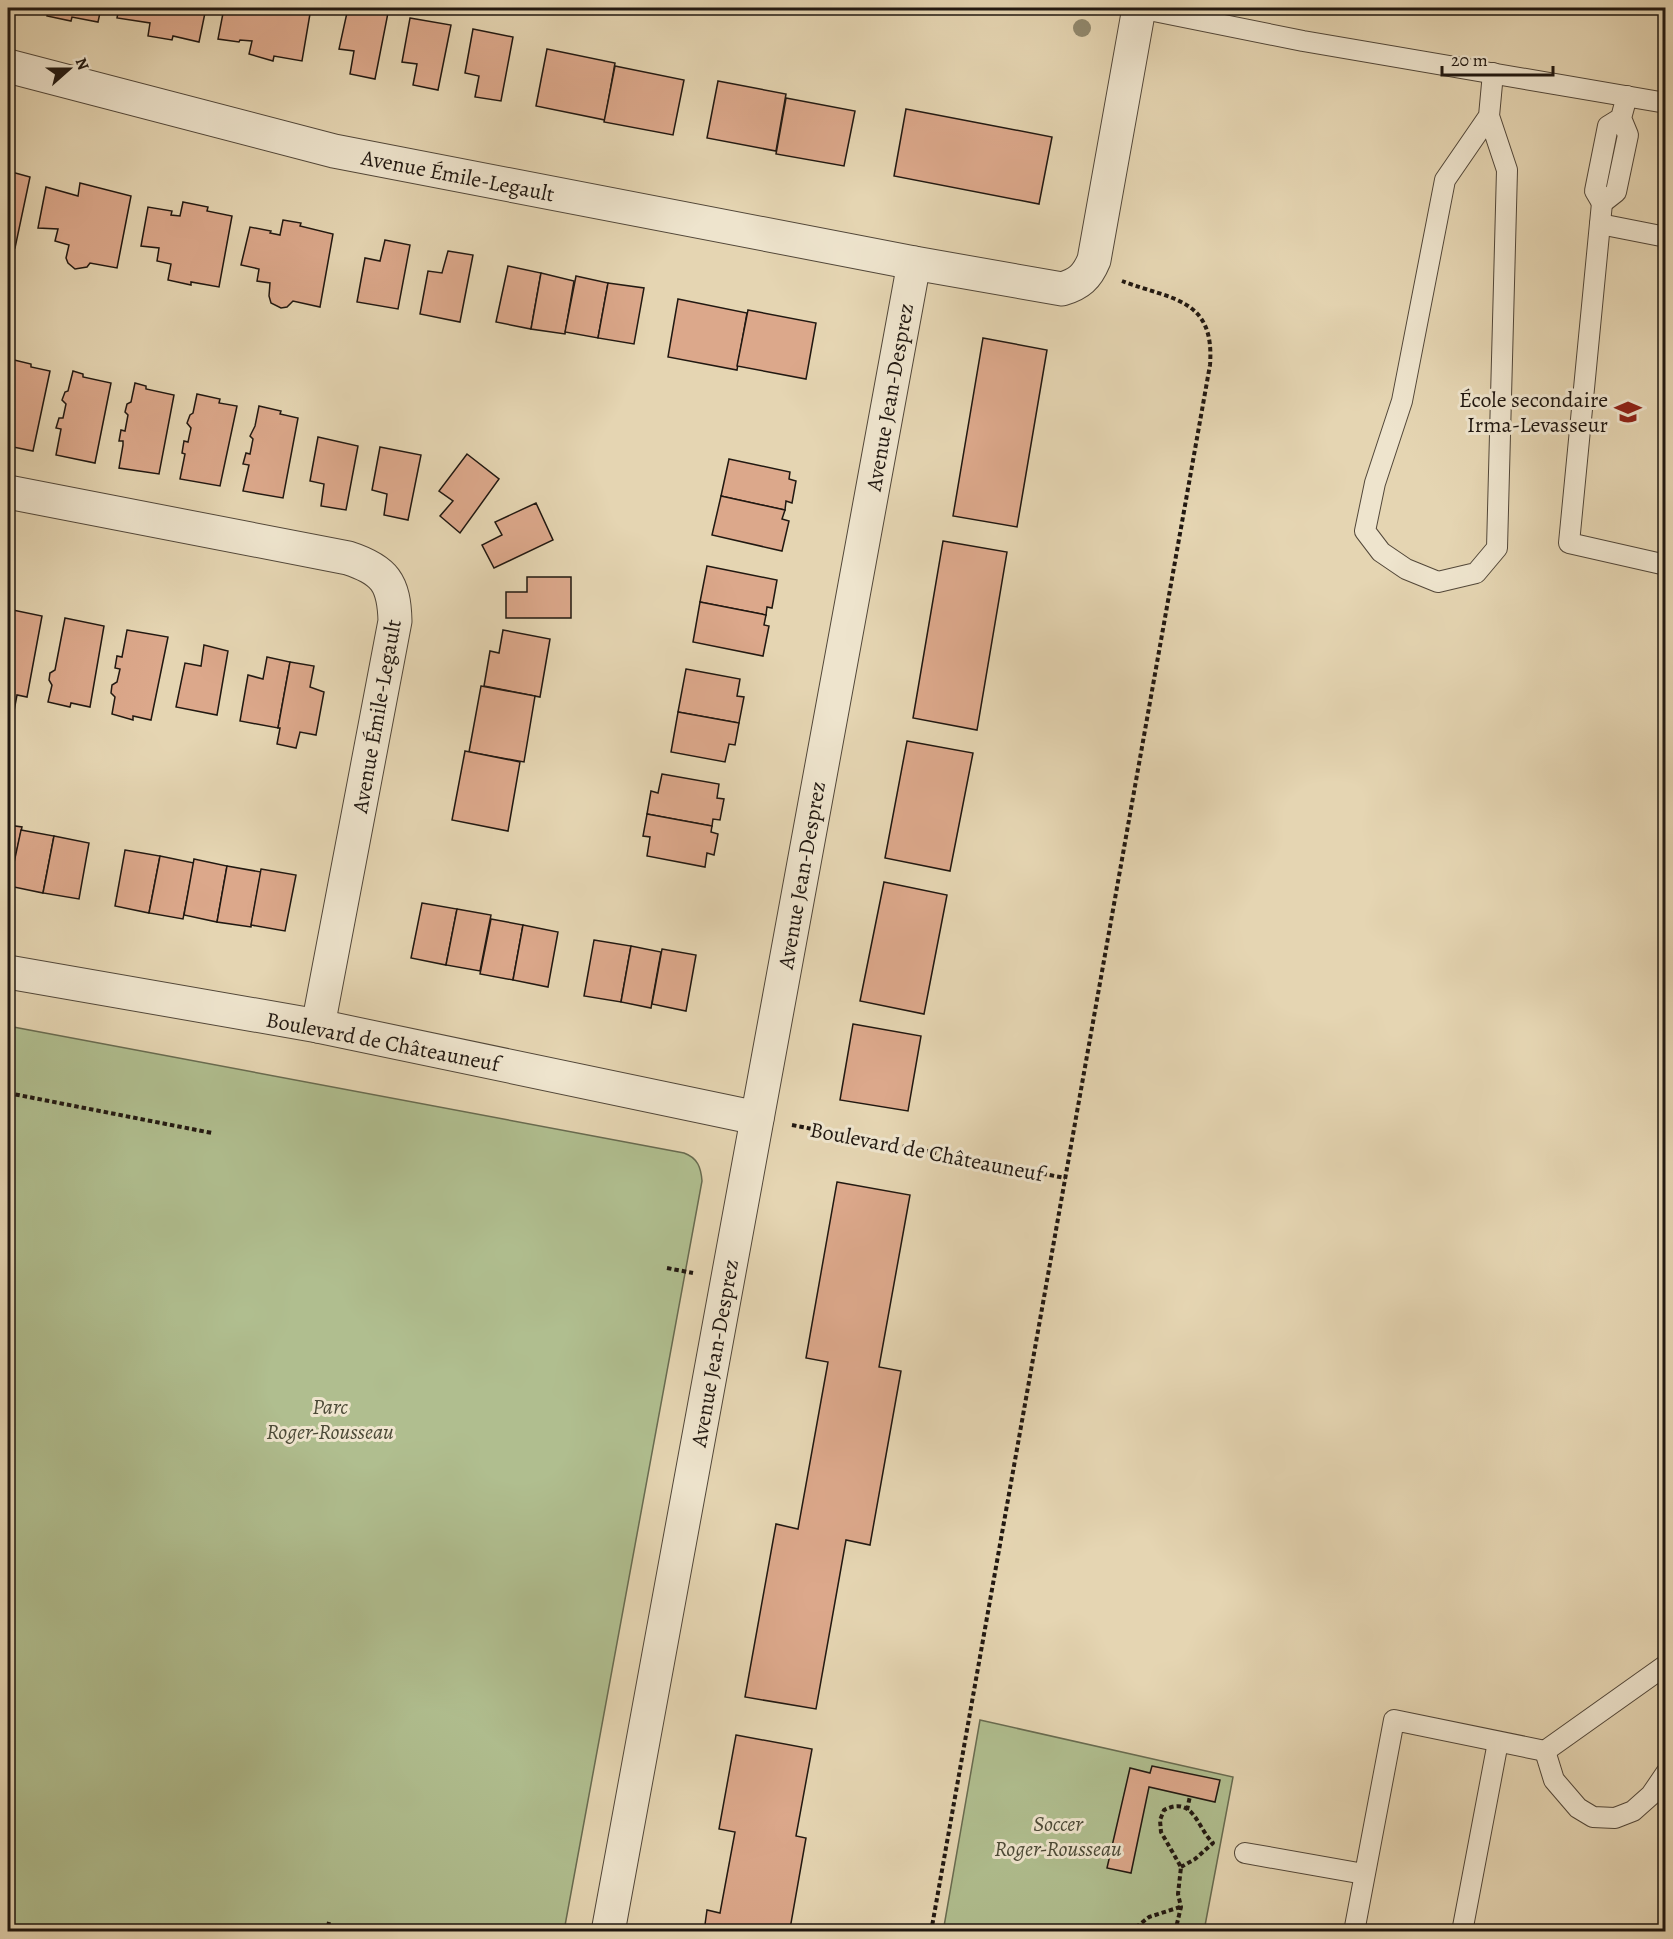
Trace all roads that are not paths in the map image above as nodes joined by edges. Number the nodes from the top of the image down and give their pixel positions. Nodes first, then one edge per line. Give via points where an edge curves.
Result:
1 (1139, 8) edge
2 (8, 66) edge
3 (1493, 73) junction
4 (1627, 96) junction
5 (1665, 103) edge
6 (1489, 116) junction
7 (1600, 224) junction
8 (1665, 237) edge
9 (914, 263) junction
10 (8, 492) edge
11 (1665, 565) edge
12 (8, 972) edge
13 (318, 1026) junction
14 (757, 1118) junction
15 (1665, 1665) edge
16 (1498, 1742) junction
17 (1545, 1751) junction
18 (1665, 1773) edge
19 (1245, 1853) dead end
20 (1364, 1874) junction
21 (608, 1932) edge
22 (1354, 1932) edge
23 (1462, 1932) edge

1 - 3 lane
1 - 9 street via 1096,251 1084,279 1062,289
2 - 9 street, Avenue Émile-Legault via 334,150
3 - 4 lane
3 - 6 lane
4 - 5 lane
4 - 7 lane via 1621,118 1608,126 1595,191 1602,203
6 - 6 lane via 1446,180 1402,401 1375,483 1365,531 1381,552 1406,569 1438,582 1476,573 1497,548 1507,170
7 - 8 lane
7 - 11 lane via 1569,543
9 - 14 street, Avenue Jean-Desprez
10 - 13 street, Avenue Émile-Legault via 348,558 370,565 386,580 394,599 395,621
12 - 13 street, Boulevard de Châteauneuf
13 - 14 street, Boulevard de Châteauneuf
14 - 21 street, Avenue Jean-Desprez
15 - 17 lane
16 - 17 lane
16 - 20 lane via 1394,1720
16 - 23 lane
17 - 18 lane via 1554,1780 1578,1809 1593,1817 1615,1818 1633,1811 1651,1795
19 - 20 lane
20 - 22 lane

